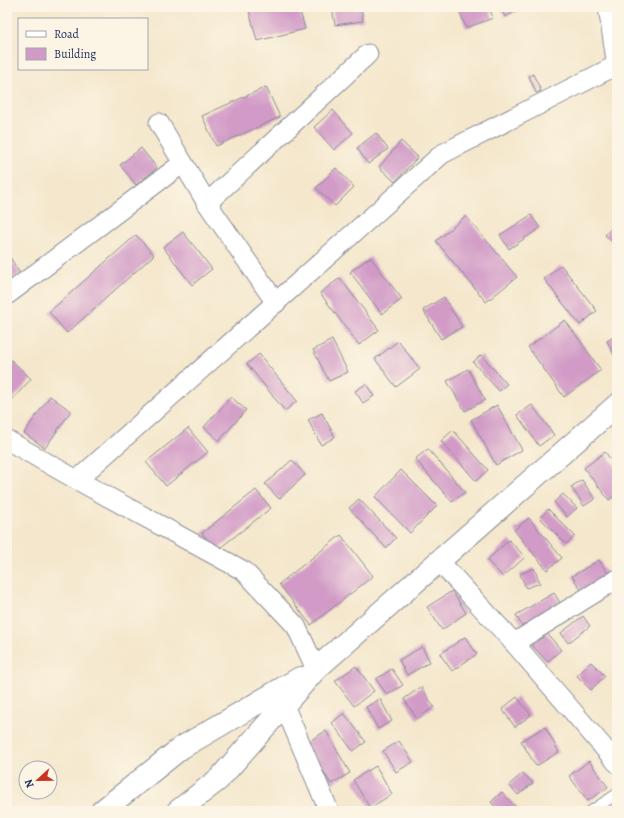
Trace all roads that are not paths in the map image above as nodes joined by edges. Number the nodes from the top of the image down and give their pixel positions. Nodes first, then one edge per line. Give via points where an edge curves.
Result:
1 (608, 7) edge
2 (368, 54) dead end
3 (617, 66) edge
4 (159, 123) dead end
5 (183, 163) junction
6 (207, 203) junction
7 (7, 295) edge
8 (276, 303) junction
9 (617, 405) edge
10 (7, 440) edge
11 (77, 480) junction
12 (439, 561) junction
13 (617, 579) edge
14 (514, 643) junction
15 (316, 669) junction
16 (284, 705) junction
17 (617, 763) edge
18 (617, 794) edge
19 (102, 811) edge
20 (178, 811) edge
21 (329, 811) edge
22 (591, 811) edge

1 - 3 street
2 - 6 street
3 - 8 street via 442,154
4 - 5 street
5 - 6 street
5 - 7 street
6 - 8 street
8 - 11 street
9 - 12 highway
10 - 11 street
11 - 15 street via 244,571 296,626
12 - 14 street
12 - 15 highway
13 - 14 street
14 - 17 street
15 - 16 highway
15 - 19 highway via 181,748
16 - 20 highway via 219,779
16 - 21 street
18 - 22 lane

